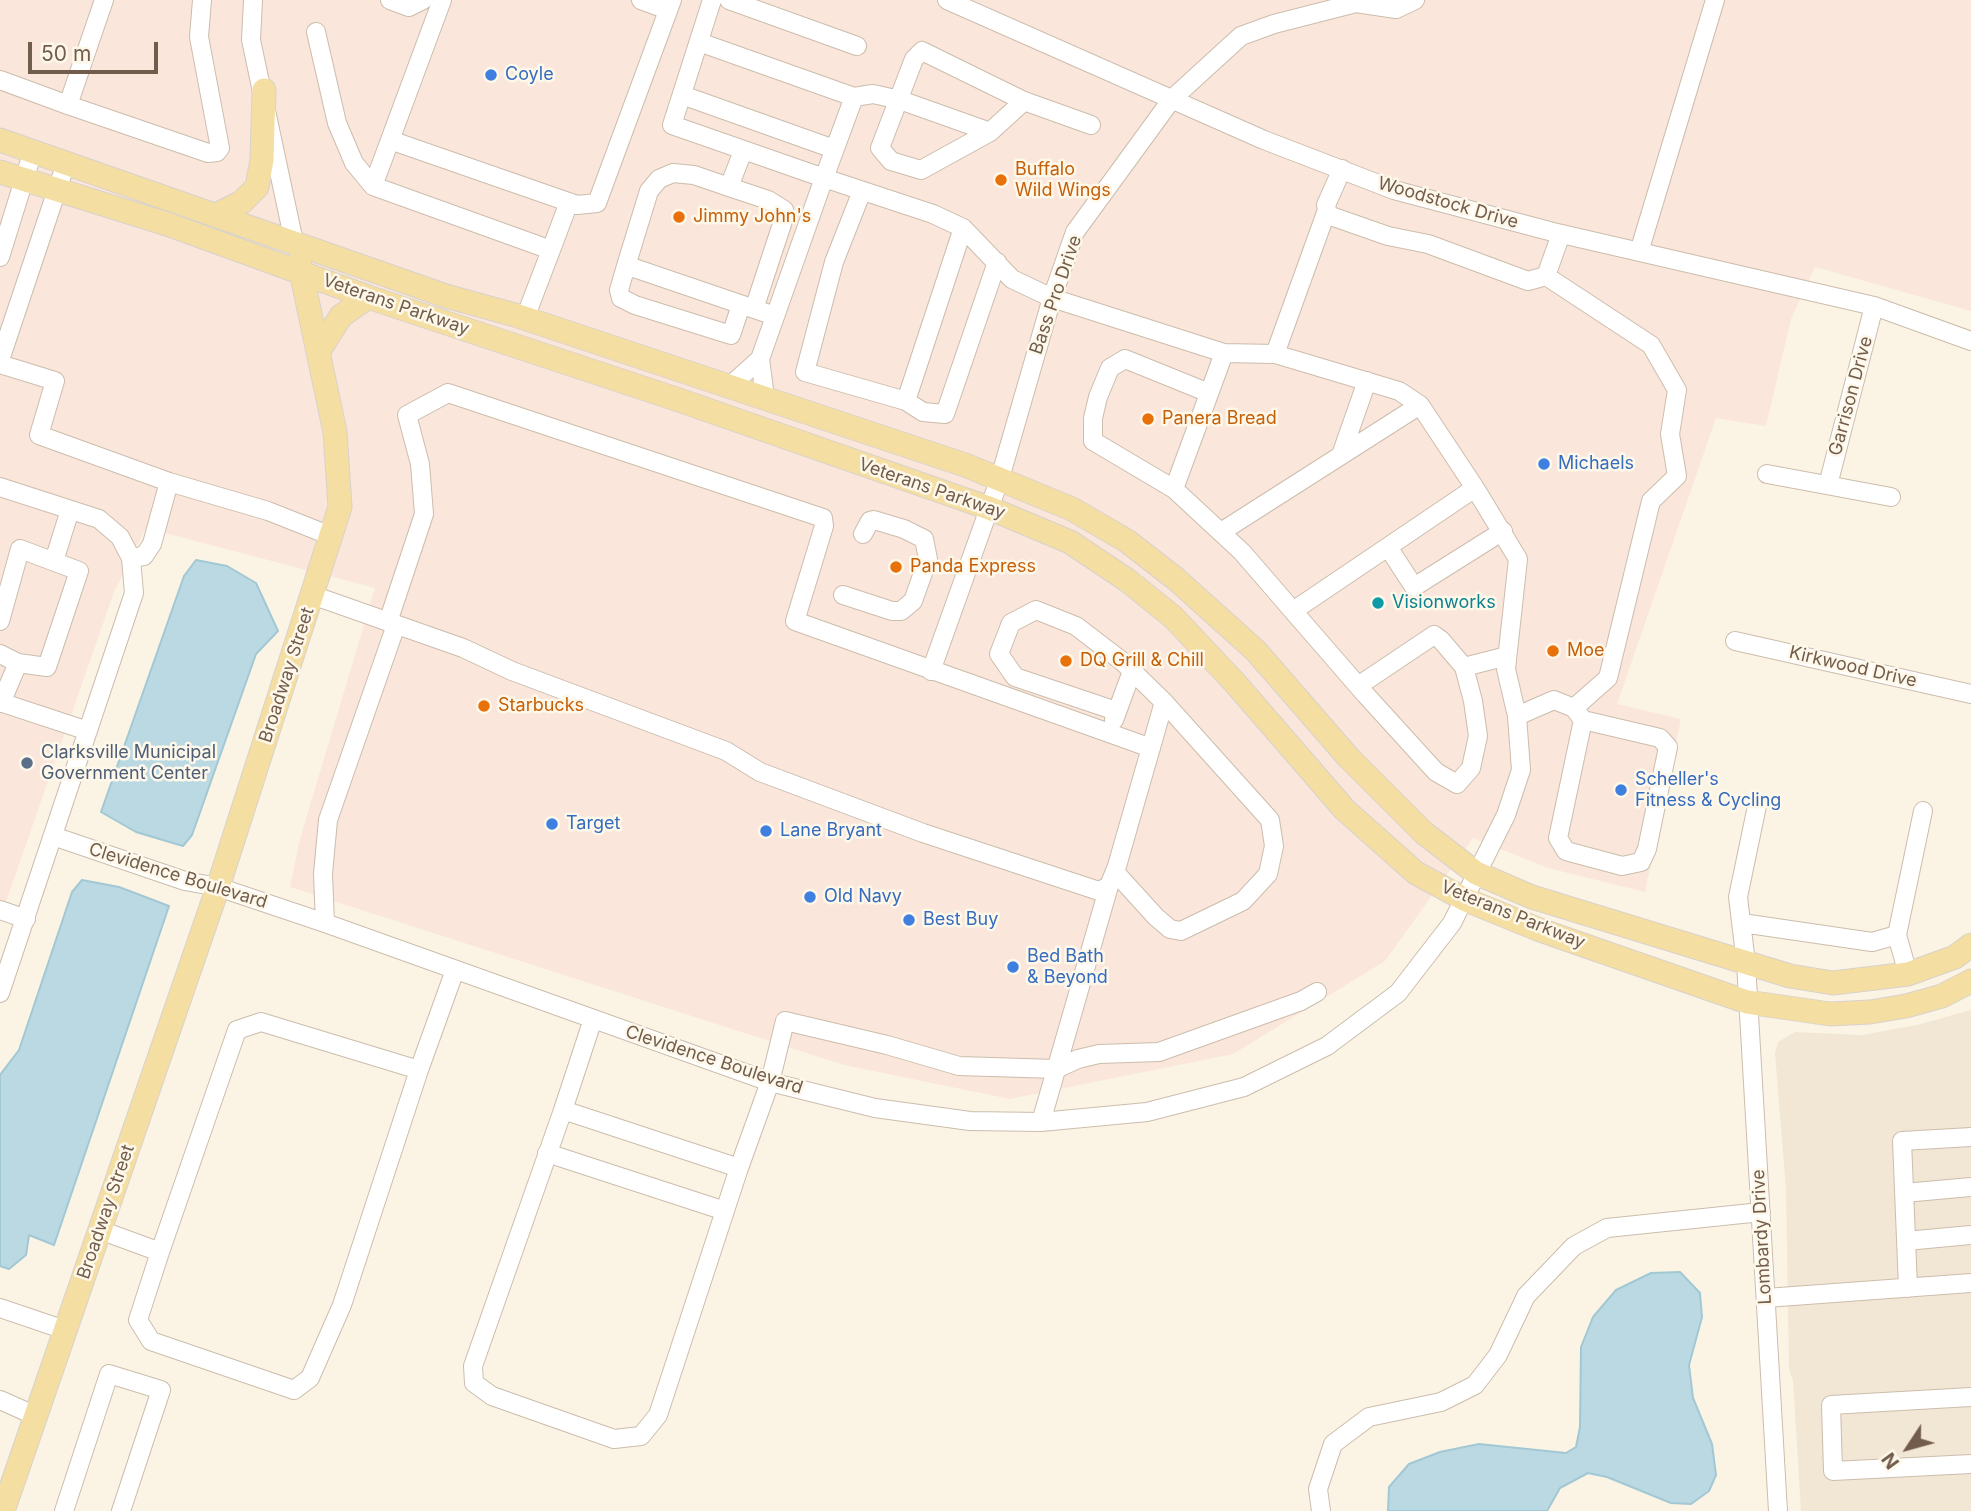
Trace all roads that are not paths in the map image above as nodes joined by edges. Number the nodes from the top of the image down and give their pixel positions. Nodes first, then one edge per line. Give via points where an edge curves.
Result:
1 (104, 0) edge
2 (202, 0) edge
3 (253, 0) edge
4 (390, 0) edge
5 (641, 0) edge
6 (712, 0) edge
7 (729, 0) edge
8 (947, 0) edge
9 (1415, 0) edge
10 (1715, 0) edge
11 (432, 1) edge
12 (1358, 2) edge
13 (670, 5) edge
14 (316, 32) dead end
15 (699, 41) junction
16 (857, 46) dead end
17 (0, 80) edge
18 (264, 90) junction
19 (682, 95) junction
20 (854, 97) junction
21 (1172, 99) junction
22 (900, 100) junction
23 (1024, 101) junction
24 (68, 105) junction
25 (1091, 125) dead end
26 (990, 132) junction
27 (0, 139) edge
28 (390, 140) junction
29 (834, 149) junction
30 (743, 150) junction
31 (33, 151) junction
32 (66, 163) junction
33 (1342, 169) junction
34 (0, 172) edge
35 (824, 178) junction
36 (23, 180) junction
37 (373, 186) junction
38 (729, 187) junction
39 (56, 191) junction
40 (862, 191) junction
41 (569, 202) junction
42 (1327, 210) junction
43 (218, 214) junction
44 (963, 229) junction
45 (1561, 234) junction
46 (294, 242) junction
47 (551, 250) junction
48 (1639, 252) junction
49 (0, 257) edge
50 (997, 262) junction
51 (626, 266) junction
52 (301, 272) junction
53 (1546, 276) junction
54 (368, 297) junction
55 (1052, 298) junction
56 (1874, 306) junction
57 (748, 307) junction
58 (775, 316) junction
59 (525, 318) junction
60 (1971, 341) edge
61 (318, 352) junction
62 (1224, 353) junction
63 (1275, 354) junction
64 (760, 359) junction
65 (0, 362) edge
66 (1367, 381) junction
67 (731, 386) junction
68 (1209, 393) junction
69 (765, 397) junction
70 (906, 401) junction
71 (1420, 405) junction
72 (1341, 456) junction
73 (1767, 474) dead end
74 (1000, 478) junction
75 (169, 482) junction
76 (1828, 485) junction
77 (0, 487) edge
78 (1475, 488) junction
79 (1174, 489) junction
80 (1891, 497) dead end
81 (989, 508) junction
82 (70, 510) junction
83 (1503, 531) junction
84 (1221, 532) junction
85 (863, 534) dead end
86 (331, 536) junction
87 (1388, 547) junction
88 (131, 558) junction
89 (54, 561) junction
90 (842, 595) dead end
91 (312, 596) junction
92 (1293, 611) junction
93 (0, 621) edge
94 (392, 624) junction
95 (1735, 641) dead end
96 (0, 654) edge
97 (1507, 656) junction
98 (18, 663) junction
99 (1464, 667) junction
100 (932, 671) junction
101 (1132, 671) junction
102 (1358, 686) junction
103 (1971, 694) edge
104 (0, 702) edge
105 (1164, 702) junction
106 (1116, 711) junction
107 (1578, 714) junction
108 (1517, 716) junction
109 (88, 732) junction
110 (1110, 734) junction
111 (1151, 748) junction
112 (1757, 806) dead end
113 (1923, 811) dead end
114 (53, 836) junction
115 (1476, 873) junction
116 (1112, 879) junction
117 (219, 887) junction
118 (1464, 899) junction
119 (0, 909) edge
120 (26, 919) junction
121 (325, 923) junction
122 (1742, 923) junction
123 (1897, 934) junction
124 (1971, 945) edge
125 (1746, 963) junction
126 (455, 970) junction
127 (1908, 974) junction
128 (1971, 981) edge
129 (1317, 992) dead end
130 (0, 993) edge
131 (1747, 1002) junction
132 (593, 1019) junction
133 (1056, 1069) junction
134 (419, 1070) junction
135 (770, 1082) junction
136 (563, 1111) junction
137 (1041, 1122) junction
138 (1971, 1137) edge
139 (547, 1153) junction
140 (739, 1168) junction
141 (1971, 1187) edge
142 (1904, 1193) junction
143 (725, 1212) junction
144 (1761, 1212) junction
145 (100, 1230) junction
146 (1971, 1235) edge
147 (1906, 1241) junction
148 (160, 1252) junction
149 (1971, 1283) edge
150 (1908, 1288) junction
151 (1766, 1298) junction
152 (0, 1308) edge
153 (65, 1330) junction
154 (1971, 1397) edge
155 (0, 1400) edge
156 (36, 1416) junction
157 (1971, 1464) edge
158 (3, 1511) edge
159 (64, 1511) edge
160 (121, 1511) edge
161 (1321, 1511) edge
162 (1778, 1511) edge

1 - 24 street
2 - 24 street via 199,37 220,148 217,152 208,153
3 - 18 street, Broadway Street via 251,40
4 - 11 street via 410,6
5 - 13 street
6 - 15 street
7 - 16 street
8 - 21 street, Woodstock Drive
9 - 12 street, Bass Pro Drive via 1396,9
10 - 48 street
11 - 28 street
12 - 21 street, Bass Pro Drive via 1241,36
13 - 41 street via 597,203
14 - 37 street via 337,123 354,163
15 - 19 street
15 - 20 street
17 - 24 street
18 - 43 main road via 257,187 242,202
18 - 46 street, Broadway Street
19 - 29 street
19 - 30 street via 673,125
20 - 22 street via 873,94
20 - 29 street
21 - 33 street, Woodstock Drive
21 - 55 street, Bass Pro Drive via 1075,232
22 - 23 street via 914,59 922,51
22 - 26 street
22 - 26 street via 880,148 891,161 921,170
23 - 25 street
23 - 26 street
27 - 31 main road, Veterans Parkway
28 - 37 street
28 - 41 street
29 - 35 street
30 - 35 street
30 - 38 street
31 - 32 main road, Veterans Parkway
31 - 36 street
32 - 39 street
32 - 43 main road, Veterans Parkway
33 - 42 street
33 - 45 street, Woodstock Drive via 1394,190
34 - 36 main road, Veterans Parkway
35 - 40 street
35 - 58 street
36 - 39 main road, Veterans Parkway
36 - 49 street
37 - 47 street
38 - 51 street via 694,175 673,173 659,179 649,191
38 - 57 street via 784,210
39 - 52 main road, Veterans Parkway
39 - 65 street
40 - 44 street
40 - 70 street via 834,262 805,372
41 - 47 street
42 - 53 street via 1328,215 1428,244 1528,281
42 - 63 street
43 - 46 main road, Veterans Parkway
44 - 50 street
44 - 70 street
45 - 48 street, Woodstock Drive
45 - 53 street
46 - 52 main road, Broadway Street
46 - 59 main road, Veterans Parkway
47 - 59 street
48 - 56 street, Woodstock Drive
50 - 55 street via 1012,279
50 - 70 street via 946,414 923,412
51 - 57 street
51 - 57 street via 619,290 621,298 635,305 732,335
52 - 54 main road, Veterans Parkway
52 - 61 main road, Broadway Street
53 - 107 street via 1651,345 1676,390 1670,433 1677,476 1651,501 1608,678
54 - 61 main road via 341,316
54 - 81 main road, Veterans Parkway
55 - 62 street
55 - 74 street, Bass Pro Drive
56 - 60 street, Woodstock Drive
56 - 76 street, Garrison Drive
57 - 58 street
58 - 64 street
59 - 67 main road, Veterans Parkway
61 - 86 main road, Broadway Street via 335,432 340,507
62 - 63 street
62 - 68 street
63 - 66 street
64 - 67 street
64 - 69 street
65 - 75 street via 55,382 39,435
66 - 71 street via 1399,391
66 - 72 street
67 - 69 main road, Veterans Parkway
68 - 79 street
68 - 79 street via 1125,359 1110,368 1098,397 1093,441
69 - 74 main road, Veterans Parkway
71 - 72 street
71 - 78 street, Clevidence Boulevard
72 - 84 street
73 - 76 street
74 - 81 street, Bass Pro Drive
74 - 115 main road, Veterans Parkway via 1100,524 1176,579 1256,651 1349,757 1424,832
75 - 86 street via 268,511
75 - 88 street via 152,544 144,556
76 - 80 street
77 - 82 street
78 - 83 street, Clevidence Boulevard
78 - 87 street
79 - 84 street
81 - 100 street, Bass Pro Drive
81 - 118 main road, Veterans Parkway via 1070,542 1173,617 1346,810 1416,873
82 - 88 street via 99,519 120,537
82 - 89 street
83 - 87 street via 1414,587
83 - 97 street, Clevidence Boulevard via 1518,559
84 - 92 street
85 - 90 street via 874,520 904,529 923,539 928,559 913,601 901,611
86 - 91 main road, Broadway Street
87 - 92 street
88 - 109 street via 134,593
89 - 93 street via 20,549
89 - 98 street via 79,571 47,667
91 - 94 street
91 - 117 main road, Broadway Street
92 - 102 street
94 - 100 street via 424,514 420,464 407,415 448,393 823,518 795,621
94 - 116 street via 726,751 760,772 923,833 1099,891
94 - 121 street via 328,820
95 - 103 street, Kirkwood Drive
96 - 98 street
97 - 99 street
97 - 108 street, Clevidence Boulevard
98 - 104 street
99 - 102 street via 1434,635
99 - 102 street via 1478,736 1471,768 1457,784 1436,772
100 - 110 street
101 - 105 street
101 - 106 street
101 - 106 street via 1076,626 1036,610 1011,623 999,654 1015,677
104 - 109 street
105 - 111 street
105 - 116 street via 1270,820 1274,846 1268,874 1243,901 1181,931 1170,929
106 - 110 street
107 - 107 street via 1558,838 1566,851 1622,866 1641,862 1668,747 1660,738
107 - 108 street via 1555,700
108 - 115 street, Clevidence Boulevard via 1521,770 1506,815
109 - 114 street
110 - 111 street
111 - 116 street
112 - 122 street, Lombardy Drive via 1738,897
113 - 123 street
114 - 117 street, Clevidence Boulevard via 185,881
114 - 120 street
115 - 118 street, Clevidence Boulevard
115 - 125 main road, Veterans Parkway via 1532,897
116 - 133 street
117 - 121 street, Clevidence Boulevard
117 - 145 main road, Broadway Street
118 - 131 main road, Veterans Parkway
118 - 137 street, Clevidence Boulevard via 1428,957 1398,993 1327,1046 1244,1087 1147,1112
119 - 120 street
120 - 130 street
121 - 126 street, Clevidence Boulevard
122 - 123 street via 1872,942
122 - 125 street, Lombardy Drive
123 - 127 street
124 - 127 main road, Veterans Parkway via 1955,957
125 - 127 main road, Veterans Parkway via 1833,983
125 - 131 street, Lombardy Drive
126 - 132 street, Clevidence Boulevard
126 - 134 street
128 - 131 main road, Veterans Parkway via 1942,996 1870,1012 1830,1014
129 - 133 street via 1160,1052 1099,1054
131 - 144 street, Lombardy Drive
132 - 135 street, Clevidence Boulevard
132 - 136 street
133 - 135 street via 959,1066 785,1021
133 - 137 street
134 - 148 street via 261,1022 237,1030
134 - 148 street via 342,1305 310,1378 294,1390 151,1341 138,1320
135 - 137 street, Clevidence Boulevard via 875,1108 970,1121
135 - 140 street
136 - 139 street
136 - 140 street
138 - 142 street via 1902,1141
139 - 143 street
139 - 143 street via 473,1366 474,1383 492,1396 614,1439 641,1436 658,1415
140 - 143 street
141 - 142 street
142 - 147 street
144 - 151 street, Lombardy Drive
144 - 161 street via 1607,1228 1574,1246 1526,1296 1498,1355 1475,1385 1441,1402 1369,1417 1334,1444 1318,1489
145 - 148 street
145 - 153 main road, Broadway Street
146 - 147 street
147 - 150 street
149 - 150 street
150 - 151 street
151 - 162 street, Lombardy Drive
152 - 153 street
153 - 156 main road, Broadway Street
154 - 157 street via 1831,1405 1833,1471
155 - 156 street
156 - 158 main road, Broadway Street
159 - 160 street via 109,1374 162,1391

